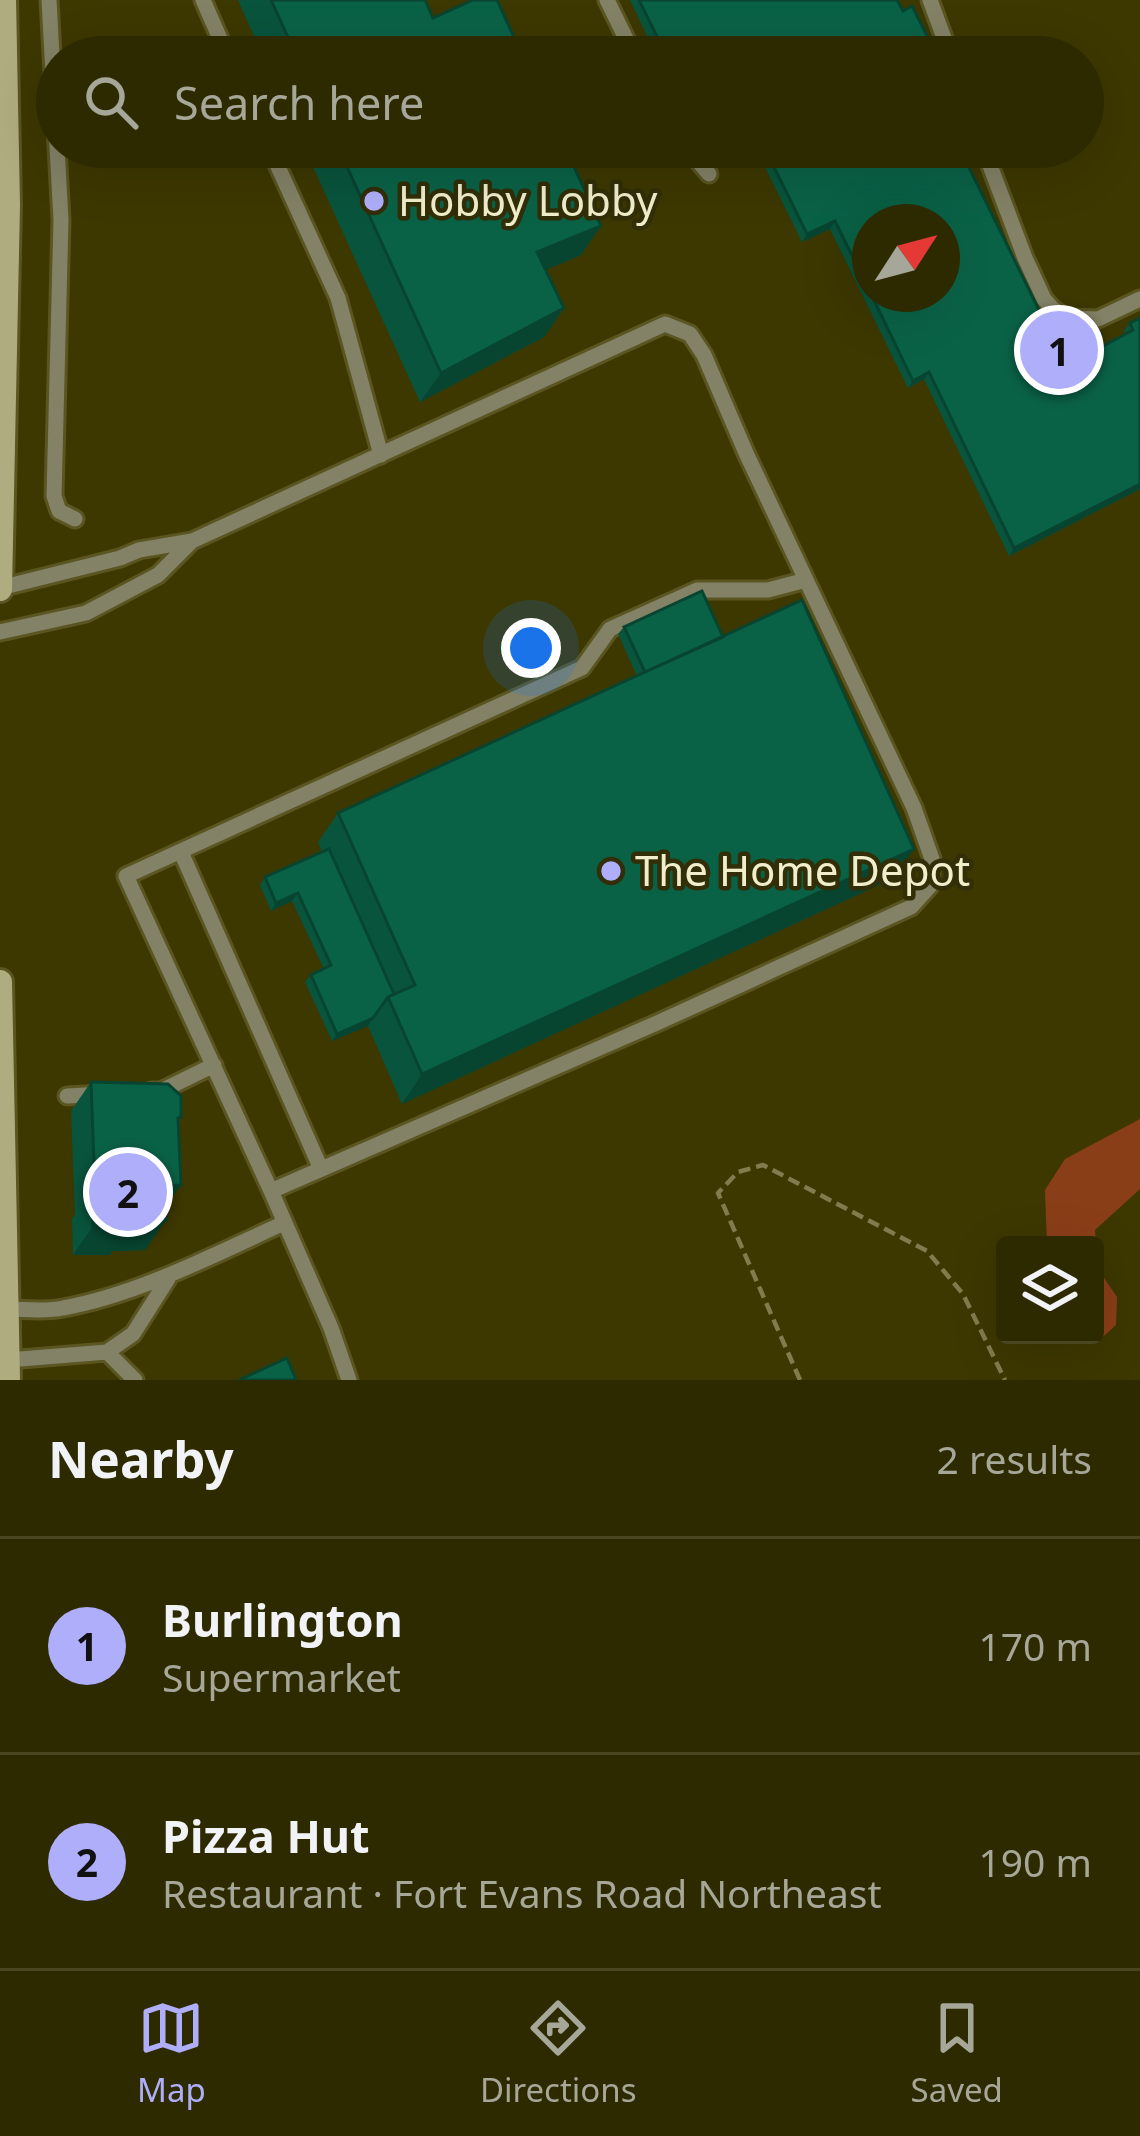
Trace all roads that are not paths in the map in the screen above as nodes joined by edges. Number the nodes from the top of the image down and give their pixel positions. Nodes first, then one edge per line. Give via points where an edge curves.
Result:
1 (4, 0) edge
2 (49, 0) edge
3 (203, 0) edge
4 (607, 0) edge
5 (930, 0) edge
6 (51, 36) edge
7 (219, 36) edge
8 (625, 36) edge
9 (943, 36) edge
10 (58, 168) edge
11 (279, 168) edge
12 (705, 168) edge
13 (991, 168) edge
14 (710, 174) dead end
15 (1140, 299) edge
16 (381, 455) junction
17 (75, 519) dead end
18 (191, 542) junction
19 (806, 580) junction
20 (0, 589) edge
21 (0, 632) edge
22 (181, 852) junction
23 (0, 982) edge
24 (214, 1065) junction
25 (137, 1092) edge
26 (114, 1093) edge
27 (67, 1096) dead end
28 (321, 1169) junction
29 (271, 1191) junction
30 (284, 1223) junction
31 (171, 1274) junction
32 (3, 1309) edge
33 (107, 1352) junction
34 (5, 1366) edge
35 (135, 1380) edge
36 (350, 1380) edge

1 - 20 main road
2 - 6 lane
3 - 7 lane
4 - 8 lane
5 - 9 lane
10 - 17 lane via 54,496 59,511
11 - 16 lane via 338,298
12 - 14 lane
13 - 15 lane via 1052,308 1066,318 1098,319
16 - 18 lane
16 - 19 lane via 665,324 690,334 704,355
18 - 20 lane
18 - 21 lane via 158,575 86,613
19 - 22 lane via 768,590 697,590 610,629 582,668
19 - 28 lane via 914,808 932,859 930,886 911,907
22 - 24 lane via 126,876
22 - 28 lane
23 - 32 main road
24 - 25 lane via 161,1090
24 - 29 lane
26 - 27 lane
28 - 29 lane
29 - 30 lane
30 - 31 lane
30 - 36 lane
31 - 32 lane via 58,1310
31 - 33 lane via 133,1334
32 - 34 main road
33 - 34 lane
33 - 35 lane

